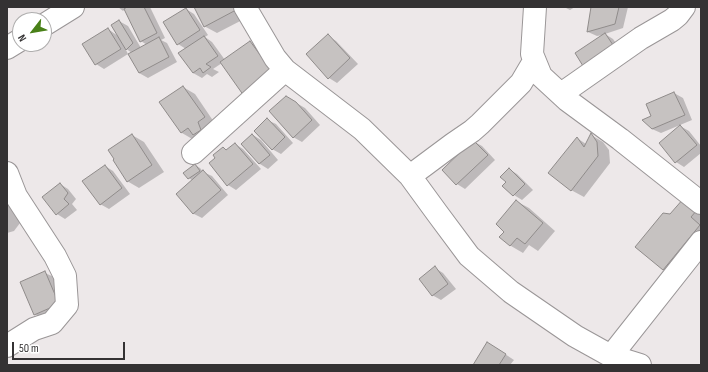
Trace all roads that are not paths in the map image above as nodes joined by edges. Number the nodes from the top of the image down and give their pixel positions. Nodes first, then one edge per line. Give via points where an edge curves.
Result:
1 (73, 7) edge
2 (245, 7) edge
3 (535, 7) edge
4 (684, 7) edge
5 (52, 20) edge
6 (285, 70) junction
7 (532, 73) junction
8 (561, 94) junction
9 (193, 153) dead end
10 (7, 174) edge
11 (410, 176) junction
12 (701, 203) edge
13 (701, 242) edge
14 (7, 346) edge
15 (611, 356) junction
16 (640, 365) edge

1 - 5 street
2 - 6 street via 275,58
3 - 7 street
4 - 8 street via 672,20 641,38
6 - 9 street
6 - 11 street via 362,129
7 - 8 street
7 - 11 street via 472,131
8 - 12 street
10 - 14 street via 16,196 65,276 67,305 52,323 34,329
11 - 15 street via 470,256 511,292 575,336
13 - 15 street
15 - 16 street

